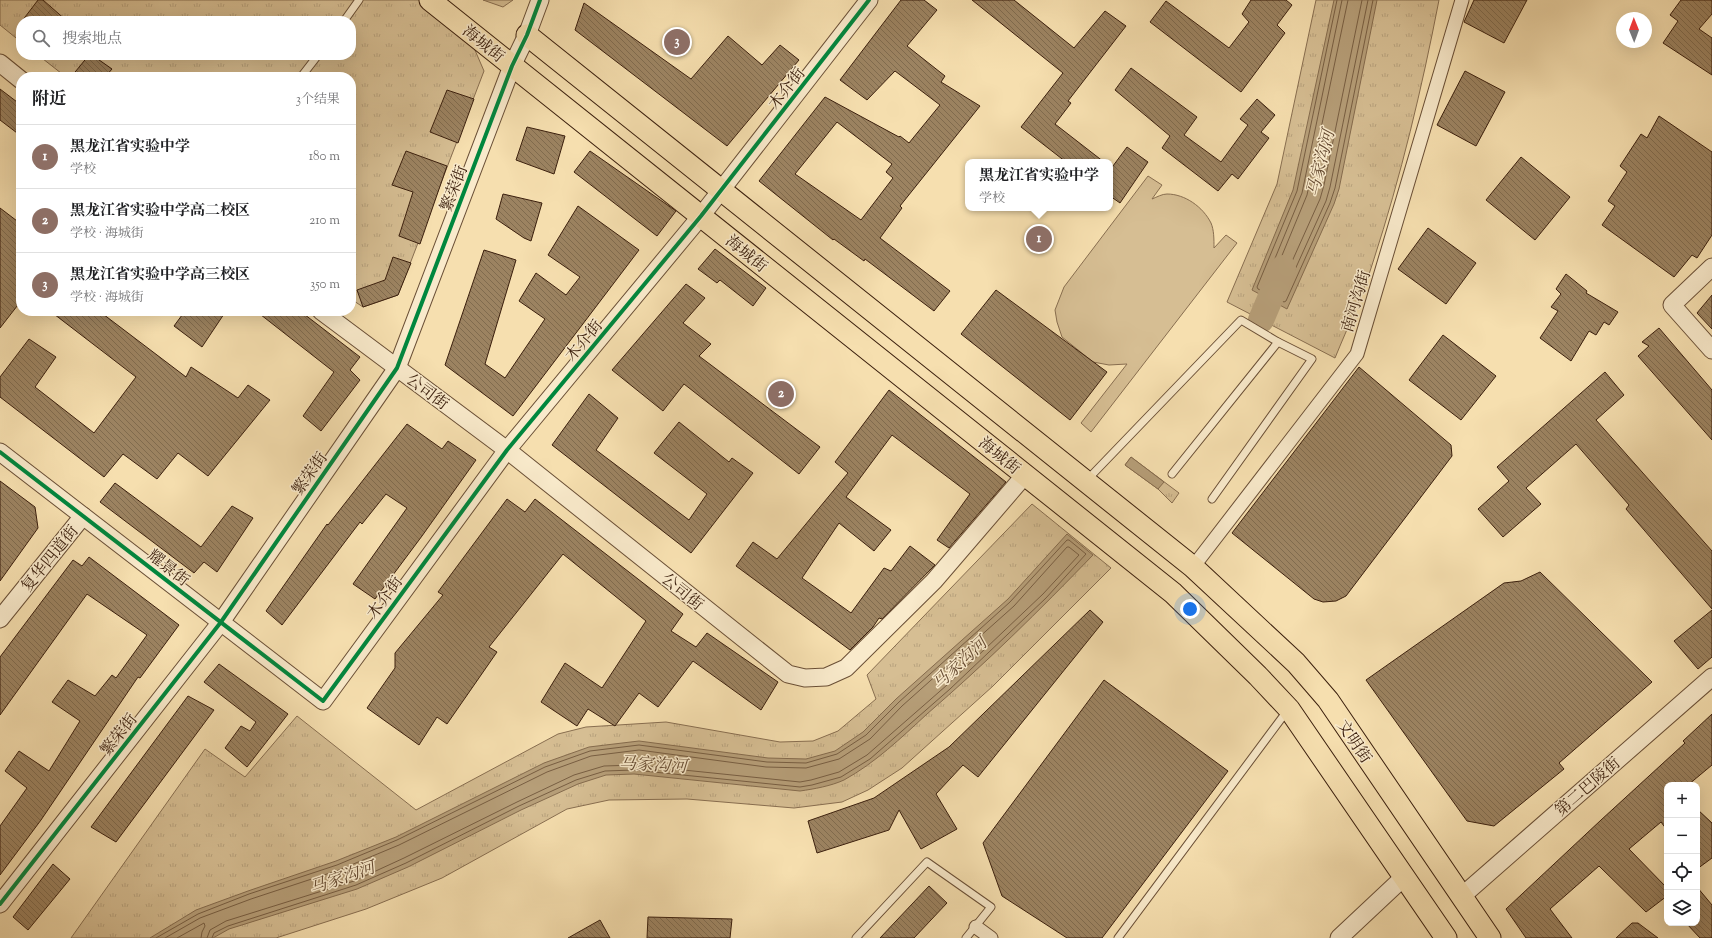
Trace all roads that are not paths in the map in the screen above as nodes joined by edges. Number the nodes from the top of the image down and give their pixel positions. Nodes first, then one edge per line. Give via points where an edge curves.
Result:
1 (359, 0) edge
2 (430, 0) edge
3 (540, 0) edge
4 (869, 0) edge
5 (1462, 0) edge
6 (348, 16) edge
7 (527, 34) junction
8 (314, 60) edge
9 (0, 63) edge
10 (512, 66) junction
11 (306, 72) edge
12 (16, 76) edge
13 (722, 190) junction
14 (701, 216) junction
15 (1712, 267) edge
16 (327, 316) edge
17 (1278, 342) junction
18 (1712, 350) edge
19 (397, 368) junction
20 (507, 450) junction
21 (0, 452) edge
22 (1172, 474) dead end
23 (1025, 475) junction
24 (1086, 481) junction
25 (1212, 498) dead end
26 (83, 516) junction
27 (1193, 567) junction
28 (0, 619) edge
29 (221, 622) junction
30 (1712, 677) edge
31 (323, 701) joint
32 (1289, 709) junction
33 (1404, 877) junction
34 (1462, 896) junction
35 (0, 904) edge
36 (976, 927) junction
37 (856, 938) edge
38 (966, 938) edge
39 (991, 938) edge
40 (1118, 938) edge
41 (1339, 938) edge
42 (1446, 938) edge
43 (1490, 938) edge

1 - 6 lane
2 - 10 main road, 海城街
3 - 7 street, 繁荣街
4 - 13 street, 木介街
5 - 27 street, 南河沟街 via 1356,354
7 - 10 street, 繁荣街
7 - 13 main road, 海城街
8 - 11 lane
9 - 12 street
10 - 14 main road, 海城街
10 - 19 street, 繁荣街
13 - 14 street, 木介街
13 - 24 main road, 海城街
14 - 20 street, 木介街
14 - 23 main road, 海城街
15 - 18 street via 1672,305
16 - 19 street, 公司街
17 - 22 lane
17 - 24 lane via 1241,320
17 - 25 lane via 1312,359
19 - 20 street, 公司街
19 - 29 street, 繁荣街
20 - 23 street, 公司街 via 788,674 805,678 826,677 846,668 934,581
20 - 31 street, 木介街
21 - 26 street, 耀景街
23 - 32 main road, 海城街 via 1173,593
24 - 27 main road, 海城街
26 - 28 street, 复华四道街
26 - 29 street, 耀景街
27 - 34 main road, 文明街 via 1296,663 1328,700
29 - 31 street, 耀景街
29 - 35 street, 繁荣街
30 - 34 street, 第二巴陵街
32 - 33 main road
32 - 40 lane
33 - 41 street
33 - 42 main road
34 - 43 main road, 文明街
36 - 37 lane via 991,907 927,862
36 - 38 lane
36 - 39 street

